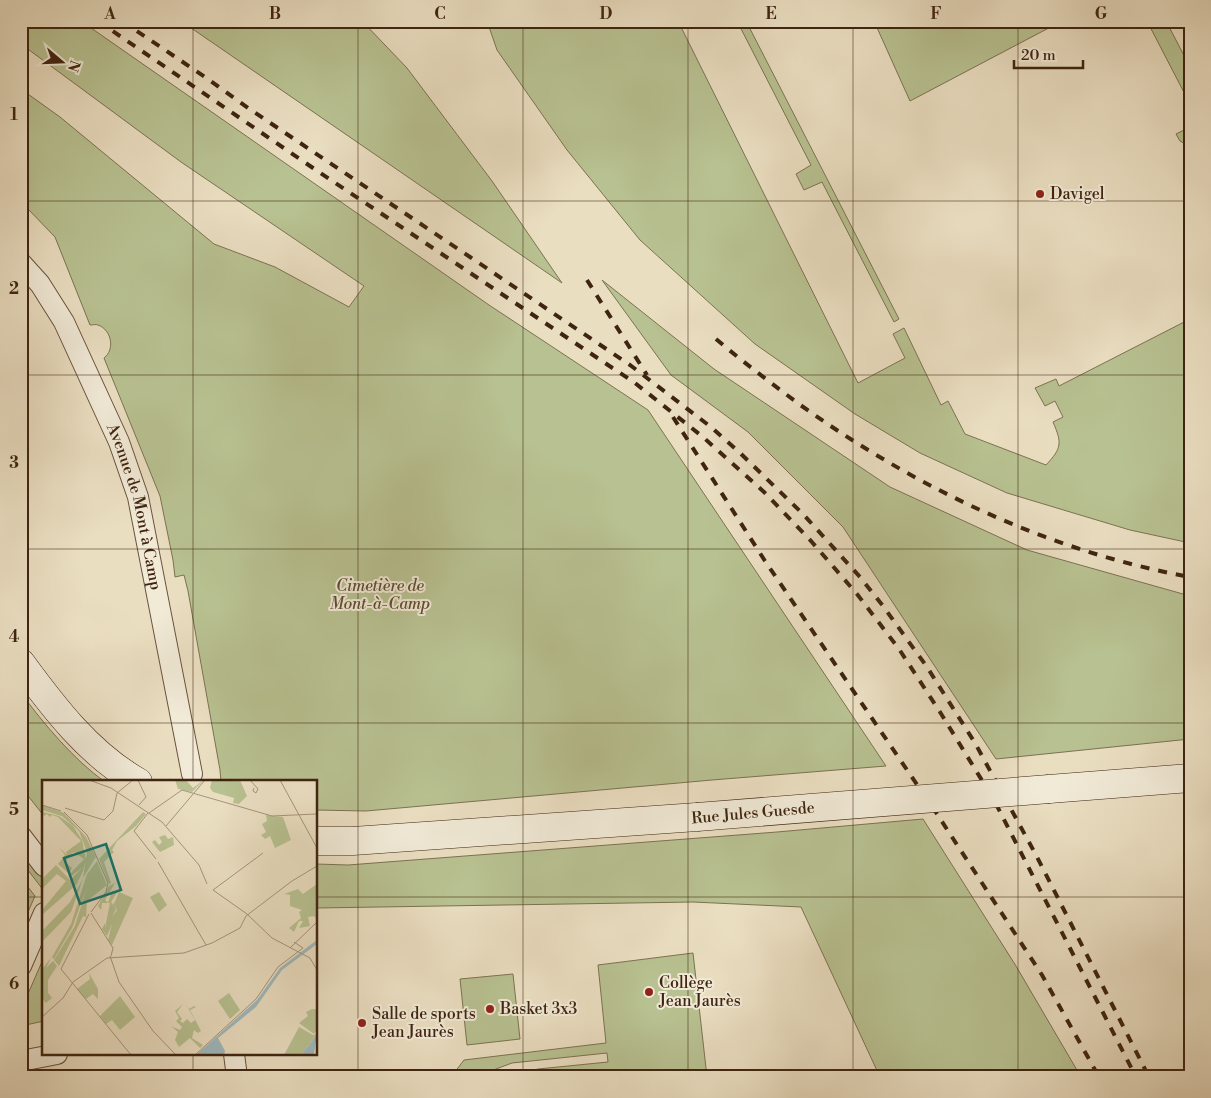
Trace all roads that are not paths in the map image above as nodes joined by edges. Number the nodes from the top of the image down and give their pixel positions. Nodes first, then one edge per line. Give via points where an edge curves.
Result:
1 (21, 263) edge
2 (21, 663) edge
3 (192, 774) dead end
4 (1190, 778) edge
5 (134, 779) edge
6 (21, 836) edge
7 (318, 841) edge
8 (42, 863) edge
9 (42, 918) edge
10 (21, 966) edge
11 (45, 1056) edge
12 (234, 1056) edge
13 (21, 1060) edge
14 (237, 1077) edge

1 - 3 street, Avenue de Mont à Camp via 40,284 64,322 119,442 138,496
2 - 5 street via 65,720 90,746
4 - 7 street, Rue Jules Guesde, bridge via 697,817
6 - 8 street
9 - 10 street
11 - 13 street
12 - 14 street

